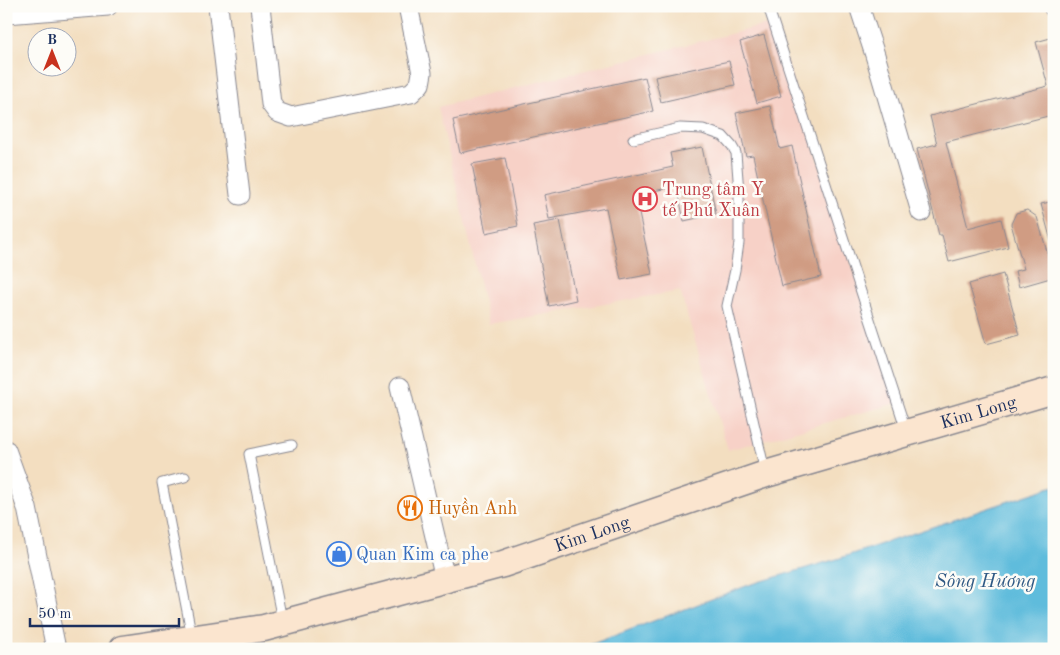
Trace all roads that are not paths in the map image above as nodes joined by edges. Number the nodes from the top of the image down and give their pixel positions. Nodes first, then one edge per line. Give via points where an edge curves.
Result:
1 (108, 6) edge
2 (218, 6) edge
3 (260, 6) edge
4 (408, 6) edge
5 (768, 6) edge
6 (858, 6) edge
7 (6, 14) edge
8 (633, 139) dead end
9 (240, 195) dead end
10 (921, 212) dead end
11 (400, 387) dead end
12 (1054, 390) edge
13 (906, 432) junction
14 (292, 445) dead end
15 (6, 450) edge
16 (766, 474) junction
17 (185, 477) dead end
18 (445, 579) junction
19 (282, 623) junction
20 (192, 638) junction
21 (56, 649) edge
22 (122, 649) edge

1 - 7 street
2 - 9 street
3 - 4 street via 271,104 277,112 291,117 411,93 420,84 422,73
5 - 13 lane
6 - 10 street
8 - 16 lane via 680,128 703,128 724,136 736,153 739,243 727,306
11 - 18 street
12 - 13 main road, Kim Long
13 - 16 main road, Kim Long
14 - 19 lane via 249,454
15 - 21 street via 27,508
16 - 18 main road, Kim Long via 503,564
17 - 20 lane via 162,483
18 - 19 main road, Kim Long
19 - 20 main road, Kim Long
20 - 22 main road, Kim Long

